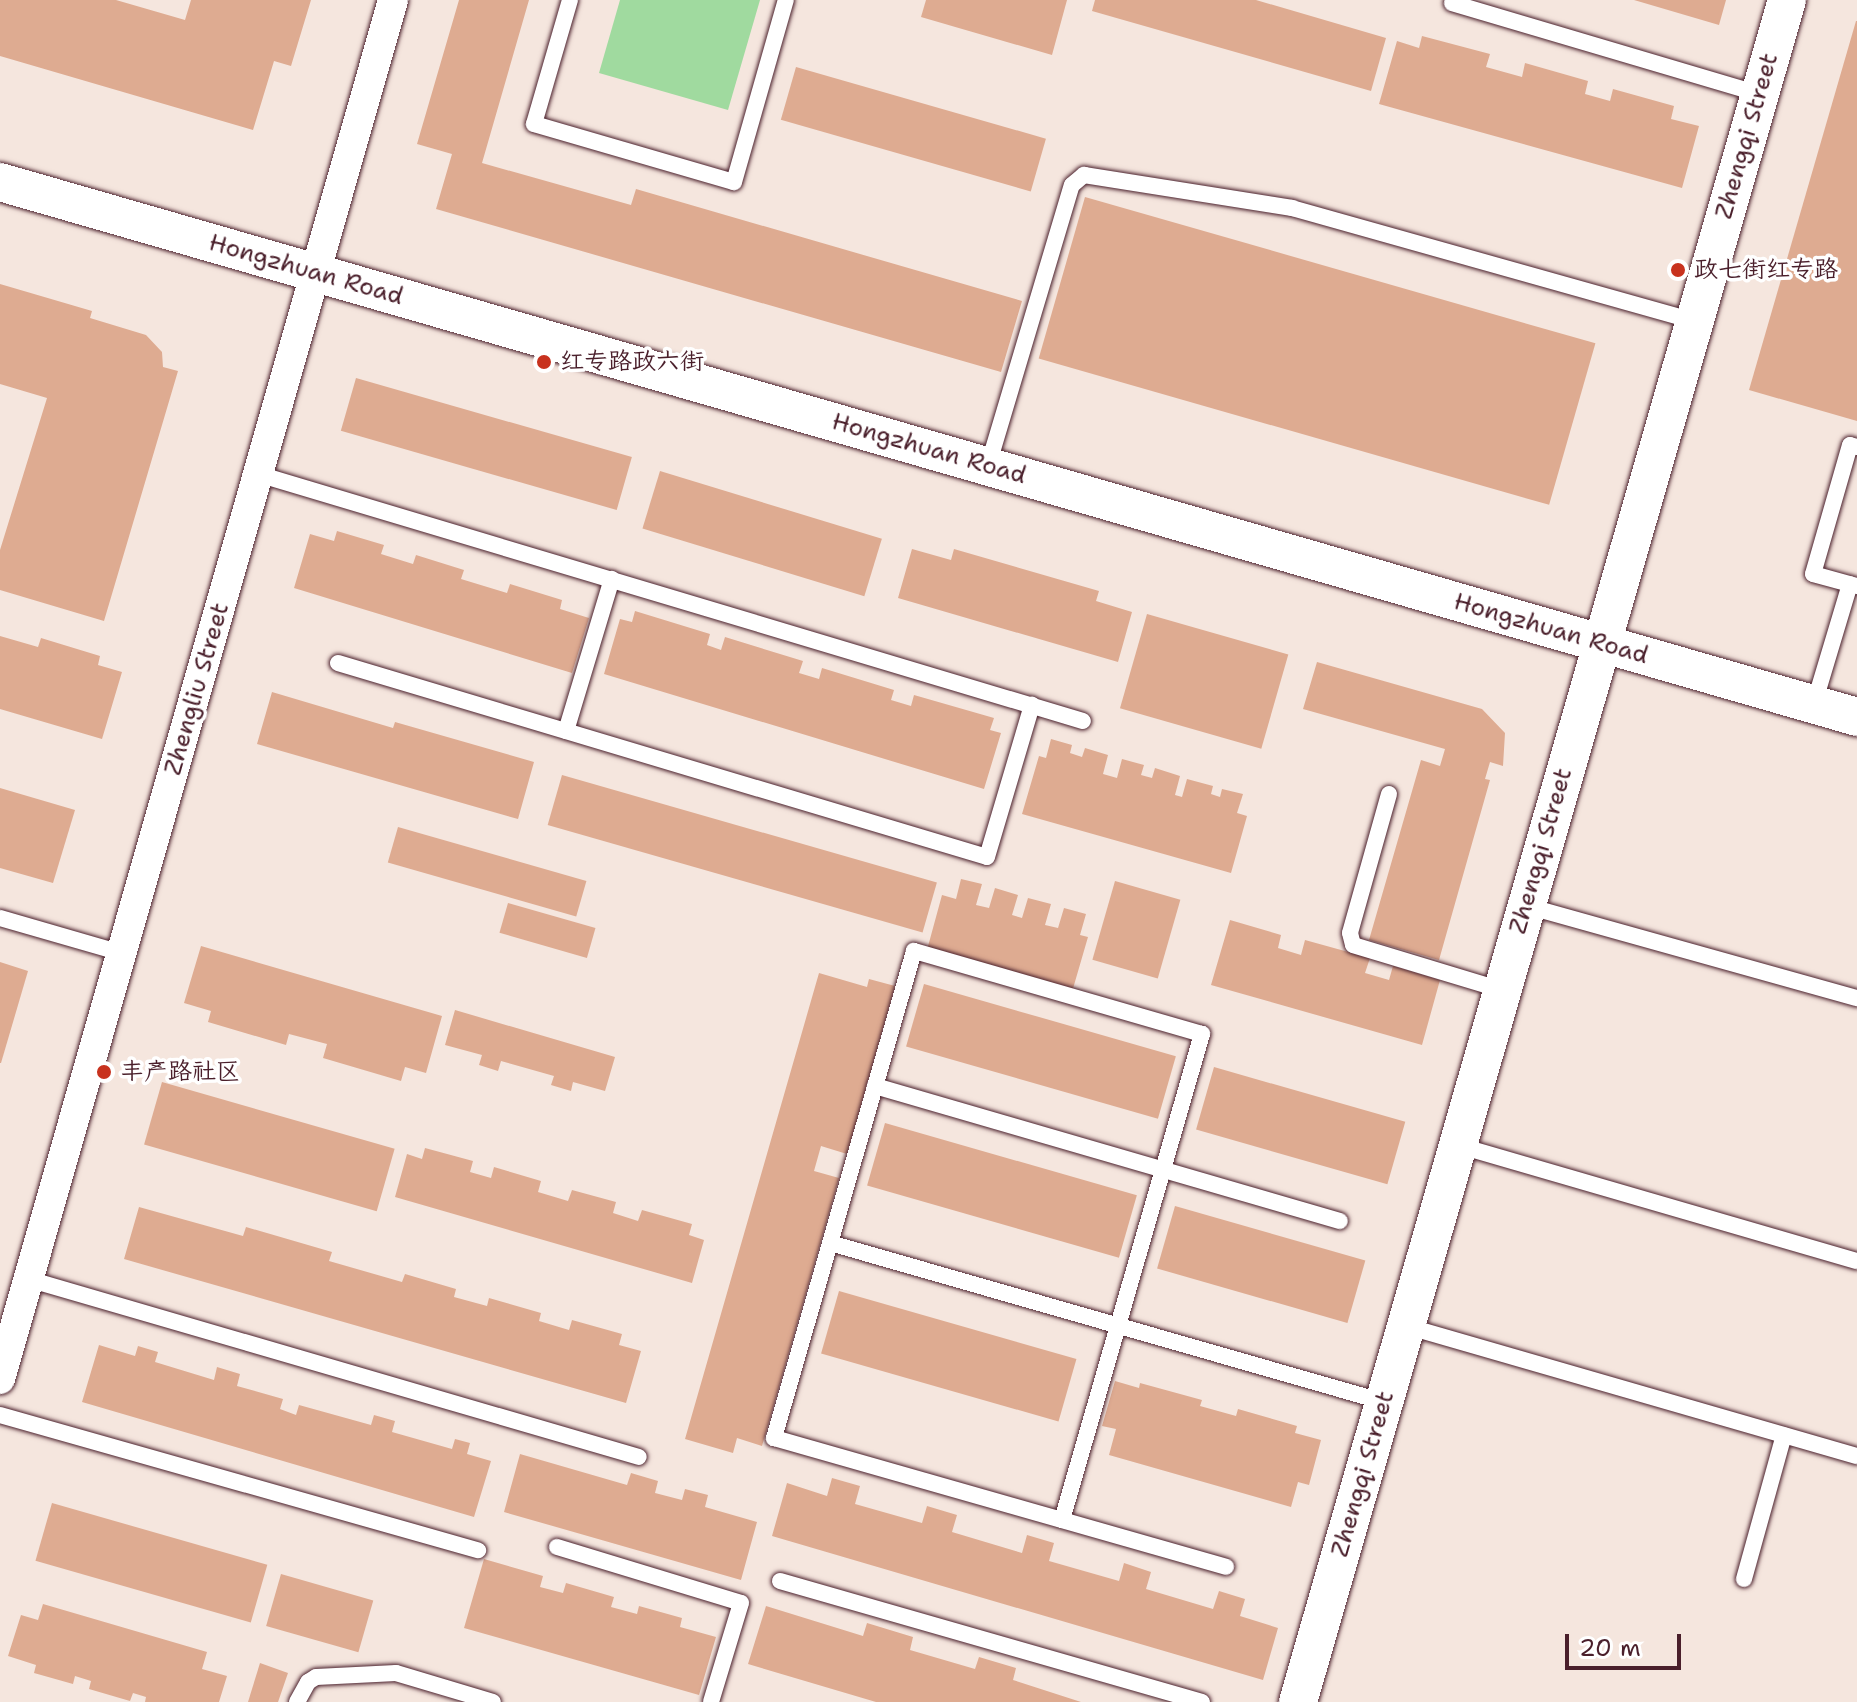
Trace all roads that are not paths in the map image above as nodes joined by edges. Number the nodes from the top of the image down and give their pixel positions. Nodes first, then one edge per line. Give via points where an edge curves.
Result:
1 (393, 0) edge
2 (570, 0) edge
3 (786, 0) edge
4 (1787, 0) edge
5 (1452, 3) dead end
6 (1760, 94) junction
7 (0, 182) edge
8 (316, 273) junction
9 (1693, 321) junction
10 (1857, 447) edge
11 (988, 466) junction
12 (258, 474) junction
13 (612, 579) junction
14 (1854, 585) edge
15 (1600, 643) junction
16 (338, 663) dead end
17 (1814, 704) junction
18 (1032, 705) junction
19 (1857, 717) edge
20 (1083, 721) dead end
21 (566, 731) junction
22 (1389, 794) dead end
23 (1526, 905) junction
24 (0, 918) edge
25 (121, 953) junction
26 (1502, 990) junction
27 (1857, 998) edge
28 (875, 1086) junction
29 (1457, 1145) junction
30 (1163, 1169) junction
31 (1340, 1221) dead end
32 (830, 1243) junction
33 (1857, 1261) edge
34 (28, 1279) junction
35 (1118, 1326) junction
36 (1406, 1326) junction
37 (0, 1379) edge
38 (1384, 1402) junction
39 (0, 1415) edge
40 (1784, 1435) junction
41 (1857, 1456) edge
42 (639, 1457) dead end
43 (1062, 1520) junction
44 (557, 1547) dead end
45 (478, 1550) dead end
46 (1226, 1567) dead end
47 (1744, 1579) dead end
48 (780, 1581) dead end
49 (297, 1702) edge
50 (493, 1702) edge
51 (711, 1702) edge
52 (1202, 1702) edge
53 (1298, 1702) edge

1 - 8 street, Zhengliu Street
2 - 3 lane via 534,124 734,182
4 - 6 street, Zhengqi Street
5 - 6 lane
6 - 9 street, Zhengqi Street
7 - 8 street, Hongzhuan Road
8 - 11 street, Hongzhuan Road
8 - 12 street, Zhengliu Street
9 - 11 lane via 1292,208 1084,175 1072,185
9 - 15 street, Zhengqi Street
10 - 14 lane via 1850,445 1813,574
11 - 15 street, Hongzhuan Road
12 - 13 lane
12 - 25 street, Zhengliu Street
13 - 18 lane
13 - 21 lane
14 - 17 lane
15 - 17 street, Hongzhuan Road
15 - 23 street, Zhengqi Street
16 - 21 lane
17 - 19 street, Hongzhuan Road
18 - 20 lane
18 - 21 lane via 987,857
22 - 26 lane via 1350,933 1353,945
23 - 26 street, Zhengqi Street
23 - 27 lane
24 - 25 lane
25 - 34 street, Zhengliu Street
26 - 29 street, Zhengqi Street
28 - 30 lane
28 - 30 lane via 914,951 1202,1034
28 - 32 lane
29 - 33 lane
29 - 36 street, Zhengqi Street
30 - 31 lane
30 - 35 lane
32 - 35 lane
32 - 43 lane via 774,1438
34 - 37 street, Zhengliu Street
34 - 42 lane
35 - 38 lane
35 - 43 lane
36 - 38 street, Zhengqi Street
36 - 40 lane
38 - 53 street, Zhengqi Street
39 - 45 lane
40 - 41 lane
40 - 47 lane
43 - 46 lane
44 - 51 lane via 741,1603
48 - 52 lane
49 - 50 lane via 316,1677 396,1673

